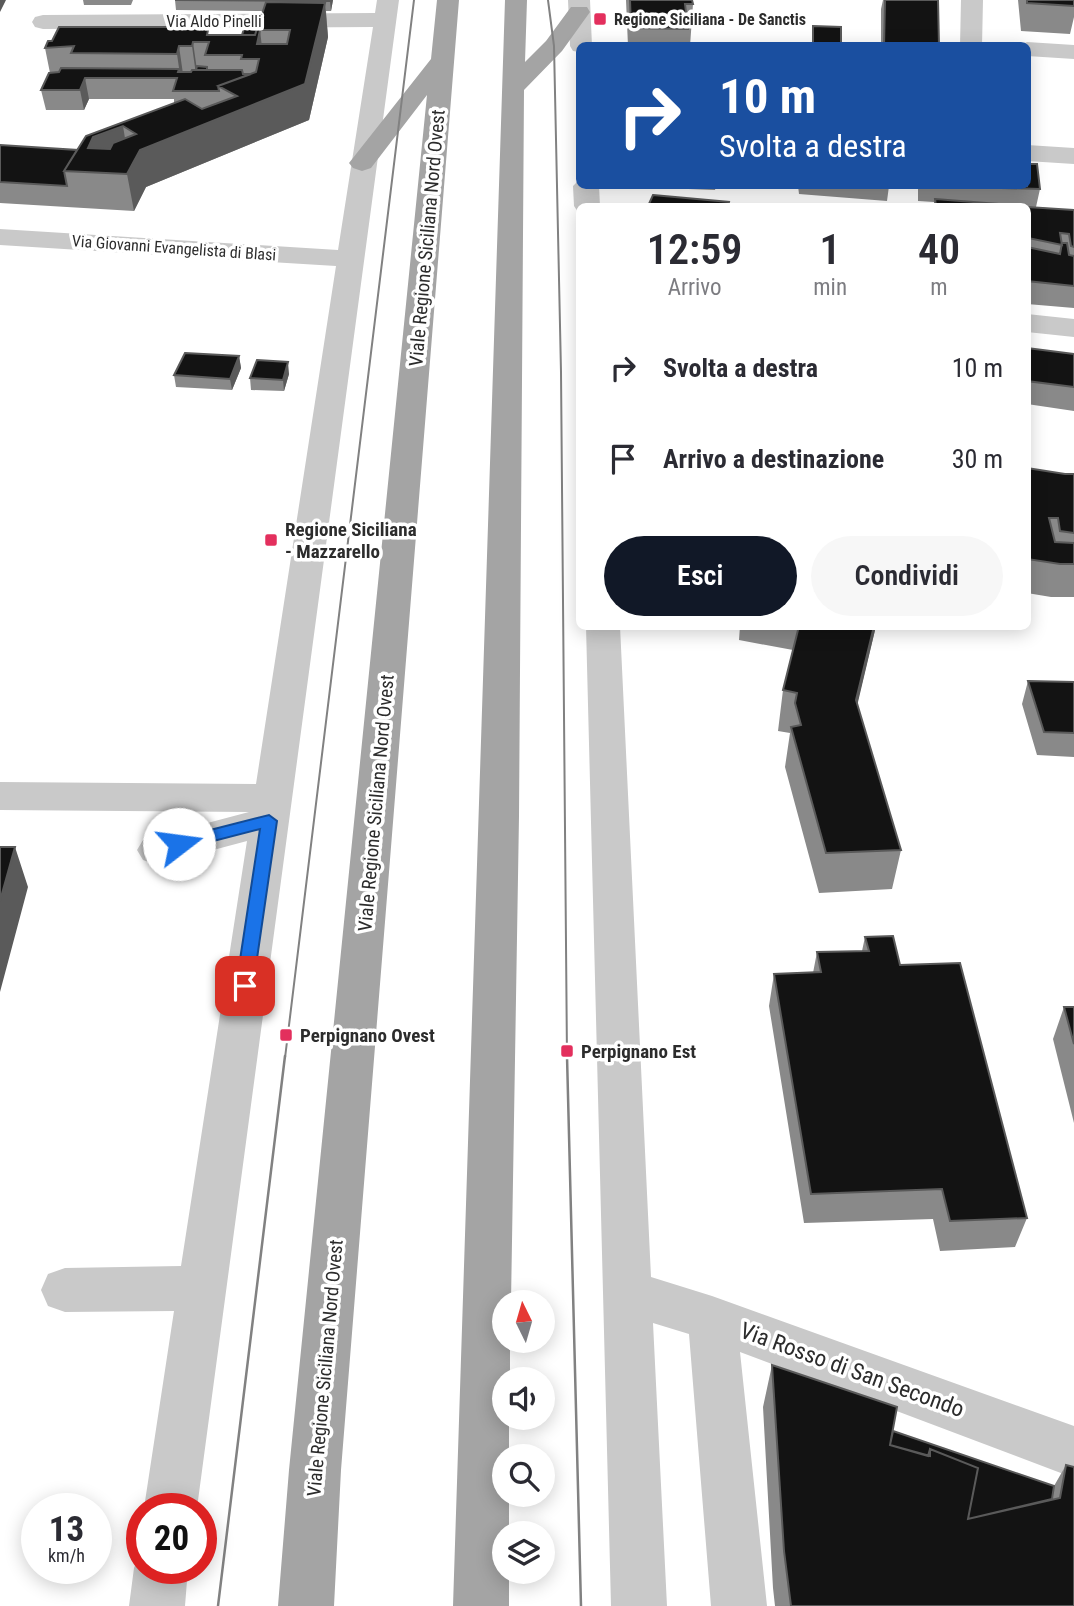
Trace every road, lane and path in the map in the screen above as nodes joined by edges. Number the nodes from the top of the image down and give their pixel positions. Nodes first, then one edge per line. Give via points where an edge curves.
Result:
1 (53, 0) edge
2 (162, 0) edge
3 (448, 0) edge
4 (516, 0) edge
5 (972, 0) edge
6 (579, 6) edge
7 (386, 10) edge
8 (43, 22) junction
9 (154, 22) junction
10 (581, 42) edge
11 (976, 42) edge
12 (32, 47) dead end
13 (1031, 49) edge
14 (1074, 52) edge
15 (443, 59) junction
16 (512, 88) junction
17 (1031, 153) edge
18 (1074, 156) edge
19 (362, 163) junction
20 (0, 237) edge
21 (348, 259) junction
22 (1031, 323) edge
23 (1074, 328) edge
24 (603, 630) edge
25 (0, 796) edge
26 (270, 809) junction
27 (157, 850) dead end
28 (200, 1288) junction
29 (65, 1290) dead end
30 (628, 1292) junction
31 (712, 1319) junction
32 (1074, 1452) edge
33 (172, 1493) edge
34 (159, 1584) edge
35 (157, 1606) edge
36 (306, 1606) edge
37 (481, 1606) edge
38 (639, 1606) edge
39 (739, 1606) edge

1 - 8 street
2 - 9 street
3 - 15 main road, Viale Regione Siciliana Nord Ovest
4 - 16 main road
5 - 11 street
6 - 10 street
6 - 16 main road via 554,46
7 - 9 street, Via Aldo Pinelli
7 - 19 street
8 - 9 street, Via Aldo Pinelli
8 - 12 street
13 - 14 street
15 - 19 main road
15 - 36 main road, Viale Regione Siciliana Nord Ovest
16 - 37 main road
17 - 18 street
19 - 21 street
20 - 21 street, Via Giovanni Evangelista di Blasi
21 - 26 street
22 - 23 street
24 - 30 street
25 - 26 street
26 - 27 street
26 - 28 street
28 - 29 street
28 - 33 street
30 - 31 street, Via Rosso di San Secondo
30 - 38 street
31 - 32 street, Via Rosso di San Secondo
31 - 39 street
34 - 35 street

